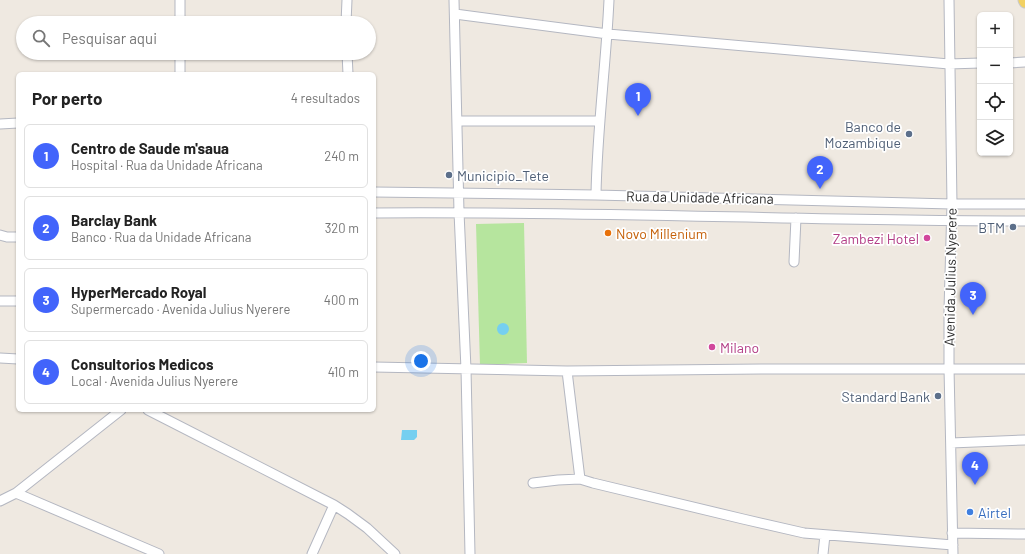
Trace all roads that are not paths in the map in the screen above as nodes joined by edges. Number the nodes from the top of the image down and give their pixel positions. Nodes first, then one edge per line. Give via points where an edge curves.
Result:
1 (180, 0) edge
2 (347, 0) edge
3 (454, 0) edge
4 (609, 0) edge
5 (948, 0) edge
6 (455, 14) junction
7 (180, 16) edge
8 (346, 16) edge
9 (608, 34) junction
10 (180, 60) edge
11 (347, 60) edge
12 (1025, 62) edge
13 (1013, 63) edge
14 (949, 64) junction
15 (977, 64) edge
16 (180, 72) edge
17 (348, 72) edge
18 (457, 121) junction
19 (600, 121) junction
20 (16, 123) edge
21 (0, 124) edge
22 (376, 192) edge
23 (459, 193) junction
24 (596, 195) junction
25 (952, 204) junction
26 (1025, 204) edge
27 (460, 212) junction
28 (376, 213) edge
29 (796, 218) junction
30 (951, 221) junction
31 (1025, 221) edge
32 (0, 235) edge
33 (16, 237) edge
34 (794, 262) dead end
35 (0, 301) edge
36 (16, 301) edge
37 (0, 358) edge
38 (16, 359) edge
39 (376, 367) edge
40 (949, 368) junction
41 (466, 369) junction
42 (1025, 369) edge
43 (567, 371) junction
44 (118, 412) edge
45 (152, 412) edge
46 (1025, 440) edge
47 (951, 443) junction
48 (580, 478) junction
49 (533, 483) dead end
50 (16, 493) junction
51 (0, 501) edge
52 (334, 505) junction
53 (952, 533) junction
54 (1025, 534) edge
55 (825, 535) junction
56 (953, 549) edge
57 (159, 554) edge
58 (312, 554) edge
59 (395, 554) edge
60 (470, 554) edge
61 (823, 554) edge

1 - 7 street
2 - 8 street
3 - 6 street
4 - 9 street
5 - 14 street, Avenida Julius Nyerere
6 - 9 street
6 - 18 street
9 - 14 street
9 - 19 street
10 - 16 street
11 - 17 street
12 - 13 street
14 - 15 street
14 - 25 street, Avenida Julius Nyerere
18 - 19 street
18 - 23 street
19 - 24 street
20 - 21 street
22 - 23 street, Rua da Unidade Africana
23 - 24 street, Rua da Unidade Africana
23 - 27 street
24 - 25 street, Rua da Unidade Africana
25 - 26 street, Rua da Unidade Africana
25 - 30 street, Avenida Julius Nyerere
27 - 28 street, Rua da Unidade Africana
27 - 29 street, Rua da Unidade Africana
27 - 41 street
29 - 30 street, Rua da Unidade Africana
29 - 34 street
30 - 31 street, Rua da Unidade Africana
30 - 40 street, Avenida Julius Nyerere
32 - 33 street
35 - 36 street
37 - 38 street
39 - 41 street
40 - 42 street
40 - 43 street
40 - 47 street, Avenida Julius Nyerere
41 - 43 street
41 - 60 street
43 - 48 street
44 - 50 street
45 - 52 street
46 - 47 street
47 - 53 street, Avenida Julius Nyerere
48 - 49 street
48 - 55 street via 743,519 804,533
50 - 51 street
50 - 57 street
52 - 58 street
52 - 59 street via 367,528
53 - 54 street
53 - 56 street, Avenida Julius Nyerere
55 - 56 street
55 - 61 street

